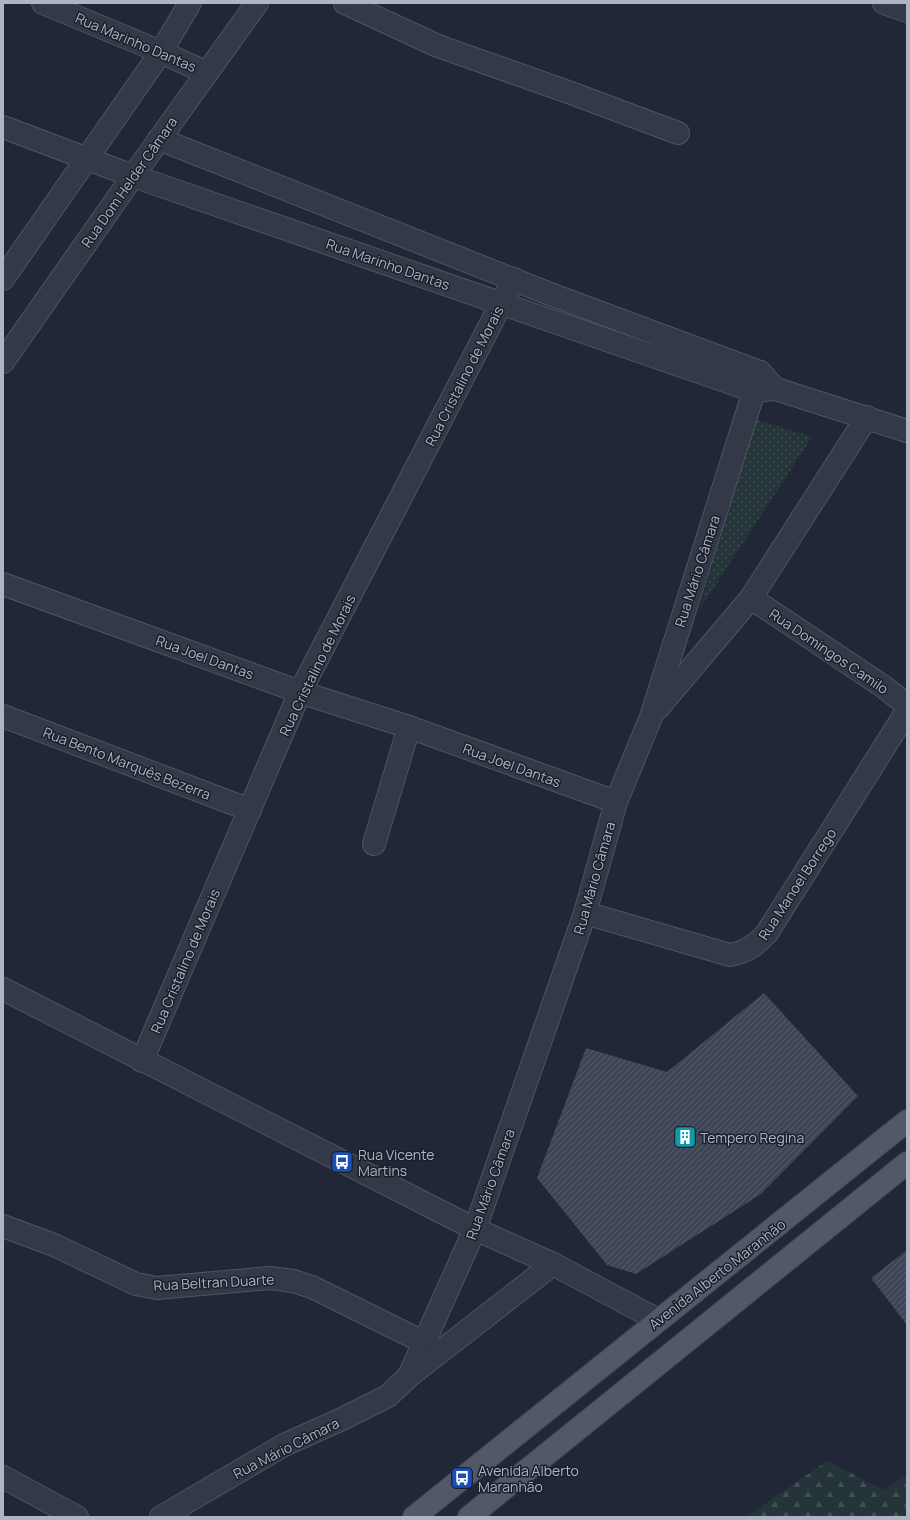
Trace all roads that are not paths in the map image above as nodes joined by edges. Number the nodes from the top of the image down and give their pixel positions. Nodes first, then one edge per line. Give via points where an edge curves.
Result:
1 (43, 3) edge
2 (190, 3) edge
3 (257, 3) edge
4 (345, 3) edge
5 (884, 3) edge
6 (907, 11) edge
7 (161, 52) junction
8 (207, 73) junction
9 (3, 127) edge
10 (678, 134) dead end
11 (159, 139) junction
12 (87, 159) junction
13 (133, 176) junction
14 (3, 278) edge
15 (514, 279) junction
16 (502, 304) junction
17 (3, 362) edge
18 (757, 381) junction
19 (867, 418) junction
20 (907, 431) edge
21 (3, 584) edge
22 (751, 598) junction
23 (300, 692) junction
24 (907, 705) edge
25 (907, 711) edge
26 (3, 716) edge
27 (651, 717) junction
28 (408, 727) junction
29 (616, 802) junction
30 (250, 810) junction
31 (374, 844) dead end
32 (585, 913) junction
33 (3, 989) edge
34 (142, 1061) junction
35 (907, 1121) edge
36 (907, 1163) edge
37 (803, 1206) junction
38 (3, 1226) edge
39 (827, 1228) junction
40 (475, 1229) junction
41 (553, 1264) junction
42 (658, 1320) junction
43 (423, 1342) junction
44 (408, 1376) junction
45 (3, 1477) edge
46 (77, 1517) edge
47 (161, 1517) edge
48 (414, 1517) edge
49 (469, 1517) edge

1 - 7 street, Rua Marinho Dantas
2 - 7 street
3 - 8 street, Rua Dom Helder Câmara
4 - 10 street via 438,46
5 - 6 street
7 - 8 street, Rua Marinho Dantas
7 - 12 street
8 - 11 street, Rua Dom Helder Câmara
9 - 12 street, Rua Marinho Dantas
11 - 13 street, Rua Dom Helder Câmara
11 - 15 street, Rua Marinho Dantas
12 - 13 street, Rua Marinho Dantas
12 - 14 street
13 - 16 street, Rua Marinho Dantas
13 - 17 street, Rua Dom Helder Câmara
15 - 16 street, Rua Cristalino de Morais
15 - 18 street, Rua Marinho Dantas
16 - 18 street, Rua Marinho Dantas
16 - 23 street, Rua Cristalino de Morais
18 - 19 street, Rua Marinho Dantas
18 - 27 street, Rua Mário Câmara
19 - 20 street, Rua Marinho Dantas
19 - 22 street
21 - 23 street, Rua Joel Dantas
22 - 24 street, Rua Domingos Camilo
22 - 27 street
23 - 28 street, Rua Joel Dantas
23 - 30 street, Rua Cristalino de Morais
25 - 32 street, Rua Manoel Borrego via 767,933 755,946 743,953 730,955
26 - 30 street, Rua Bento Marquês Bezerra
27 - 29 street, Rua Mário Câmara
28 - 29 street, Rua Joel Dantas
28 - 31 street
29 - 32 street, Rua Mário Câmara
30 - 34 street, Rua Cristalino de Morais
32 - 40 street, Rua Mário Câmara
33 - 34 street
34 - 40 street
35 - 37 main road, Avenida Alberto Maranhão
36 - 39 main road
37 - 39 main road
37 - 42 main road, Avenida Alberto Maranhão
38 - 43 street, Rua Beltran Duarte via 54,1245 136,1284 157,1288 248,1279 293,1281 312,1287
39 - 49 main road
40 - 41 street
40 - 43 street, Rua Mário Câmara
41 - 42 street
41 - 44 street, Rua Mário Câmara
42 - 48 main road, Avenida Alberto Maranhão
43 - 44 street, Rua Mário Câmara
44 - 47 street, Rua Mário Câmara via 388,1396 284,1445
45 - 46 street

